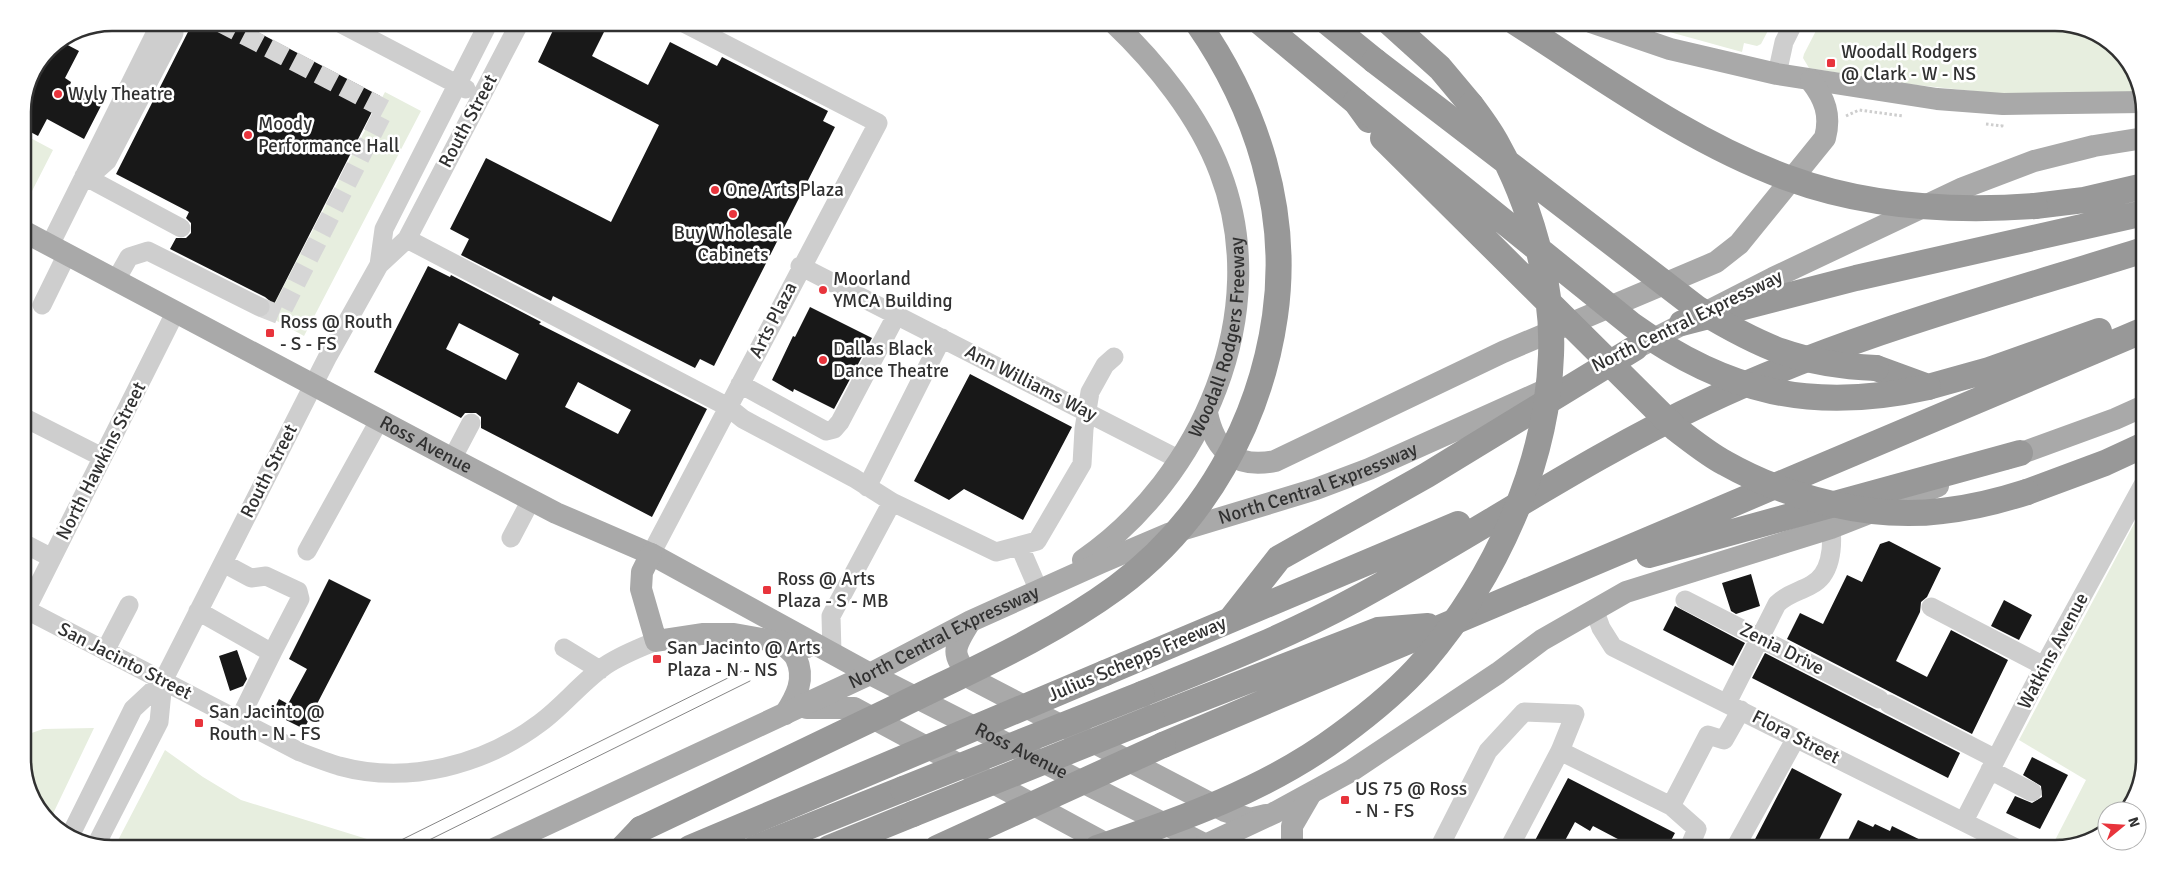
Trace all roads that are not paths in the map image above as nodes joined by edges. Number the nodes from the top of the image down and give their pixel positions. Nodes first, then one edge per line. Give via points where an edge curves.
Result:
1 (166, 31) edge
2 (355, 31) edge
3 (484, 31) edge
4 (515, 31) edge
5 (699, 31) edge
6 (1121, 31) edge
7 (1202, 31) edge
8 (1271, 31) edge
9 (1338, 31) edge
10 (1399, 31) edge
11 (1529, 31) edge
12 (1627, 31) edge
13 (1790, 31) edge
14 (1777, 74) junction
15 (1811, 81) junction
16 (456, 84) junction
17 (481, 96) junction
18 (1356, 102) junction
19 (2135, 102) edge
20 (2136, 139) edge
21 (84, 176) junction
22 (2136, 188) edge
23 (2136, 215) edge
24 (181, 228) dead end
25 (31, 234) edge
26 (407, 239) junction
27 (59, 249) junction
28 (2136, 253) edge
29 (379, 264) junction
30 (800, 266) junction
31 (116, 280) junction
32 (42, 305) dead end
33 (260, 307) tunnel mouth
34 (176, 311) junction
35 (897, 314) junction
36 (2136, 318) edge
37 (1682, 323) junction
38 (2136, 333) edge
39 (942, 338) junction
40 (1635, 348) junction
41 (313, 384) junction
42 (740, 384) junction
43 (1928, 387) junction
44 (728, 407) junction
45 (2136, 410) edge
46 (1087, 411) junction
47 (1207, 413) junction
48 (380, 419) junction
49 (31, 421) edge
50 (472, 423) dead end
51 (2136, 449) edge
52 (2020, 453) junction
53 (102, 457) junction
54 (452, 459) junction
55 (1180, 460) junction
56 (1582, 468) junction
57 (867, 487) junction
58 (2136, 498) edge
59 (531, 500) junction
60 (892, 502) junction
61 (1831, 528) junction
62 (511, 538) dead end
63 (31, 547) edge
64 (1020, 547) junction
65 (307, 551) dead end
66 (651, 554) junction
67 (52, 558) junction
68 (222, 563) junction
69 (1039, 591) junction
70 (31, 596) edge
71 (1685, 600) dead end
72 (1506, 601) junction
73 (129, 605) dead end
74 (1931, 607) dead end
75 (1594, 609) junction
76 (198, 611) junction
77 (31, 613) edge
78 (1230, 620) junction
79 (971, 621) junction
80 (1451, 624) junction
81 (1760, 638) junction
82 (656, 641) junction
83 (780, 641) junction
84 (564, 648) dead end
85 (105, 651) junction
86 (832, 652) junction
87 (272, 653) junction
88 (2044, 666) junction
89 (600, 670) junction
90 (870, 674) junction
91 (162, 681) junction
92 (1734, 706) junction
93 (791, 711) junction
94 (238, 720) junction
95 (1796, 738) junction
96 (1560, 751) junction
97 (1993, 764) junction
98 (2032, 792) dead end
99 (1312, 793) junction
100 (1671, 806) junction
101 (1274, 813) junction
102 (1964, 821) junction
103 (73, 829) edge
104 (1155, 829) junction
105 (99, 838) edge
106 (513, 840) edge
107 (631, 840) edge
108 (709, 840) edge
109 (775, 840) edge
110 (849, 840) edge
111 (955, 840) edge
112 (1099, 840) edge
113 (1121, 840) edge
114 (1128, 840) edge
115 (1190, 840) edge
116 (1221, 840) edge
117 (1286, 840) edge
118 (1443, 840) edge
119 (1513, 840) edge
120 (1692, 840) edge
121 (1739, 840) edge
122 (1990, 840) edge

1 - 21 street
2 - 16 street
3 - 16 street, Routh Street
4 - 17 street, Routh Street
5 - 30 street, Arts Plaza via 878,123
6 - 47 main road, Woodall Rodgers Freeway via 1162,77 1197,124 1220,172 1233,217 1238,259 1236,304 1230,342
7 - 107 highway, bridge via 1232,80 1256,133 1270,184 1279,256 1277,304 1261,382 1235,446 1196,508 1147,562 1088,607 1046,632 641,829
8 - 18 highway
9 - 43 highway, bridge via 1698,309 1741,335 1789,356 1820,363 1876,368
10 - 104 highway, bridge via 1440,68 1496,140 1516,183 1540,256 1548,299 1552,355 1543,418 1530,475 1502,540 1471,598 1423,662 1373,710 1294,766 1245,791
11 - 22 highway, bridge via 1679,127 1741,159 1832,191 1890,203 1986,210 2084,200
12 - 14 main road via 1670,49
13 - 14 street
14 - 15 main road
15 - 19 main road via 1985,103
15 - 47 main road via 1822,95 1827,110 1829,124 1825,138 1739,244 1716,262 1503,352 1275,461 1243,463 1229,455 1210,429
16 - 17 street
16 - 29 street, Routh Street via 384,229
17 - 26 street, Routh Street
18 - 43 highway, bridge via 1632,325 1662,347 1710,372 1771,392 1829,399 1879,396
18 - 51 highway, bridge via 1383,138 1675,428 1725,463 1773,485 1824,502 1878,511 1940,512 1992,503 2027,492
20 - 37 main road, North Central Expressway via 2034,161 1963,188
21 - 24 street
21 - 27 street
23 - 37 highway via 1772,298
25 - 27 main road, Ross Avenue
26 - 29 street, Routh Street
26 - 44 street
27 - 31 main road, Ross Avenue
27 - 32 street
28 - 56 highway via 1890,330 1792,365 1705,402
29 - 41 street, Routh Street
30 - 35 street, Ann Williams Way
30 - 42 street, Arts Plaza
31 - 33 street via 129,257 148,251
31 - 34 main road, Ross Avenue
34 - 41 main road, Ross Avenue
34 - 53 street, North Hawkins Street
35 - 39 street, Ann Williams Way
35 - 42 street via 840,422 826,432
36 - 43 highway via 1988,370
37 - 40 main road, North Central Expressway
38 - 72 highway
39 - 46 street, Ann Williams Way
39 - 57 street
40 - 69 main road, North Central Expressway via 1368,469 1316,489 1168,534
40 - 78 highway via 1427,476 1279,558
41 - 48 main road, Ross Avenue
41 - 68 street, Routh Street
42 - 44 street, Arts Plaza
44 - 57 street via 743,419
44 - 66 street, Arts Plaza
45 - 52 main road
46 - 55 street, Ann Williams Way
46 - 64 street via 1082,464 1037,541
47 - 55 main road, Woodall Rodgers Freeway
48 - 54 main road, Ross Avenue
48 - 65 street
49 - 53 street
50 - 54 street
52 - 61 main road
52 - 72 highway via 1629,561
53 - 67 street, North Hawkins Street
54 - 59 main road, Ross Avenue
55 - 69 main road, Woodall Rodgers Freeway via 1150,502 1120,532
56 - 78 highway, Julius Schepps Freeway
56 - 109 highway, bridge via 1380,586 1267,643
57 - 60 street
58 - 88 street, Watkins Avenue
59 - 62 street
59 - 66 main road, Ross Avenue
60 - 64 street via 996,552
60 - 86 street via 831,616
61 - 75 main road via 1654,582
61 - 81 street via 1831,556 1821,578 1811,586 1786,595 1777,604
63 - 67 street
64 - 69 street
66 - 82 main road via 642,572 642,589
66 - 86 main road, Ross Avenue
67 - 70 street, North Hawkins Street
68 - 76 street, Routh Street
68 - 87 street via 251,578 266,576 298,591 300,599
69 - 79 main road, North Central Expressway
71 - 81 street, Zenia Drive
72 - 80 highway
73 - 85 street
74 - 88 street
75 - 92 street, Flora Street via 1613,647
75 - 99 main road via 1542,640 1351,771
76 - 87 street
76 - 91 street, Routh Street
77 - 85 street, San Jacinto Street
78 - 108 highway, Julius Schepps Freeway, bridge
79 - 90 main road, North Central Expressway
79 - 101 main road via 956,644 955,653 957,661 972,679 1225,811 1250,819
80 - 110 highway, bridge via 1378,630
80 - 111 highway, bridge via 1163,745
81 - 92 street
81 - 97 street, Zenia Drive via 1884,701
82 - 83 main road, Ross Avenue via 702,634 734,634
82 - 89 street, San Jacinto Street
83 - 86 main road, Ross Avenue
83 - 93 main road via 796,658 800,674 798,693
84 - 89 street
85 - 91 street, San Jacinto Street
86 - 90 main road, Ross Avenue
87 - 94 street
88 - 97 street, Watkins Avenue
89 - 94 street, San Jacinto Street via 541,723 501,749 454,765 409,773 340,766 300,752
90 - 93 main road, North Central Expressway
90 - 115 main road, Ross Avenue
91 - 94 street, San Jacinto Street
91 - 103 street, Routh Street via 133,709
91 - 105 street, Routh Street via 159,722
92 - 95 street, Flora Street
92 - 100 street via 1724,740 1708,735
93 - 106 main road, North Central Expressway
93 - 112 main road via 831,706 854,708
95 - 102 street, Flora Street
95 - 121 street
96 - 100 street
96 - 118 street via 1575,714 1524,712 1488,751
96 - 119 street
97 - 98 street, Zenia Drive
97 - 102 street, Watkins Avenue
99 - 101 main road
99 - 117 main road
100 - 120 street via 1697,829
101 - 116 main road
102 - 122 street, Flora Street
104 - 113 highway, bridge
104 - 114 highway, bridge

